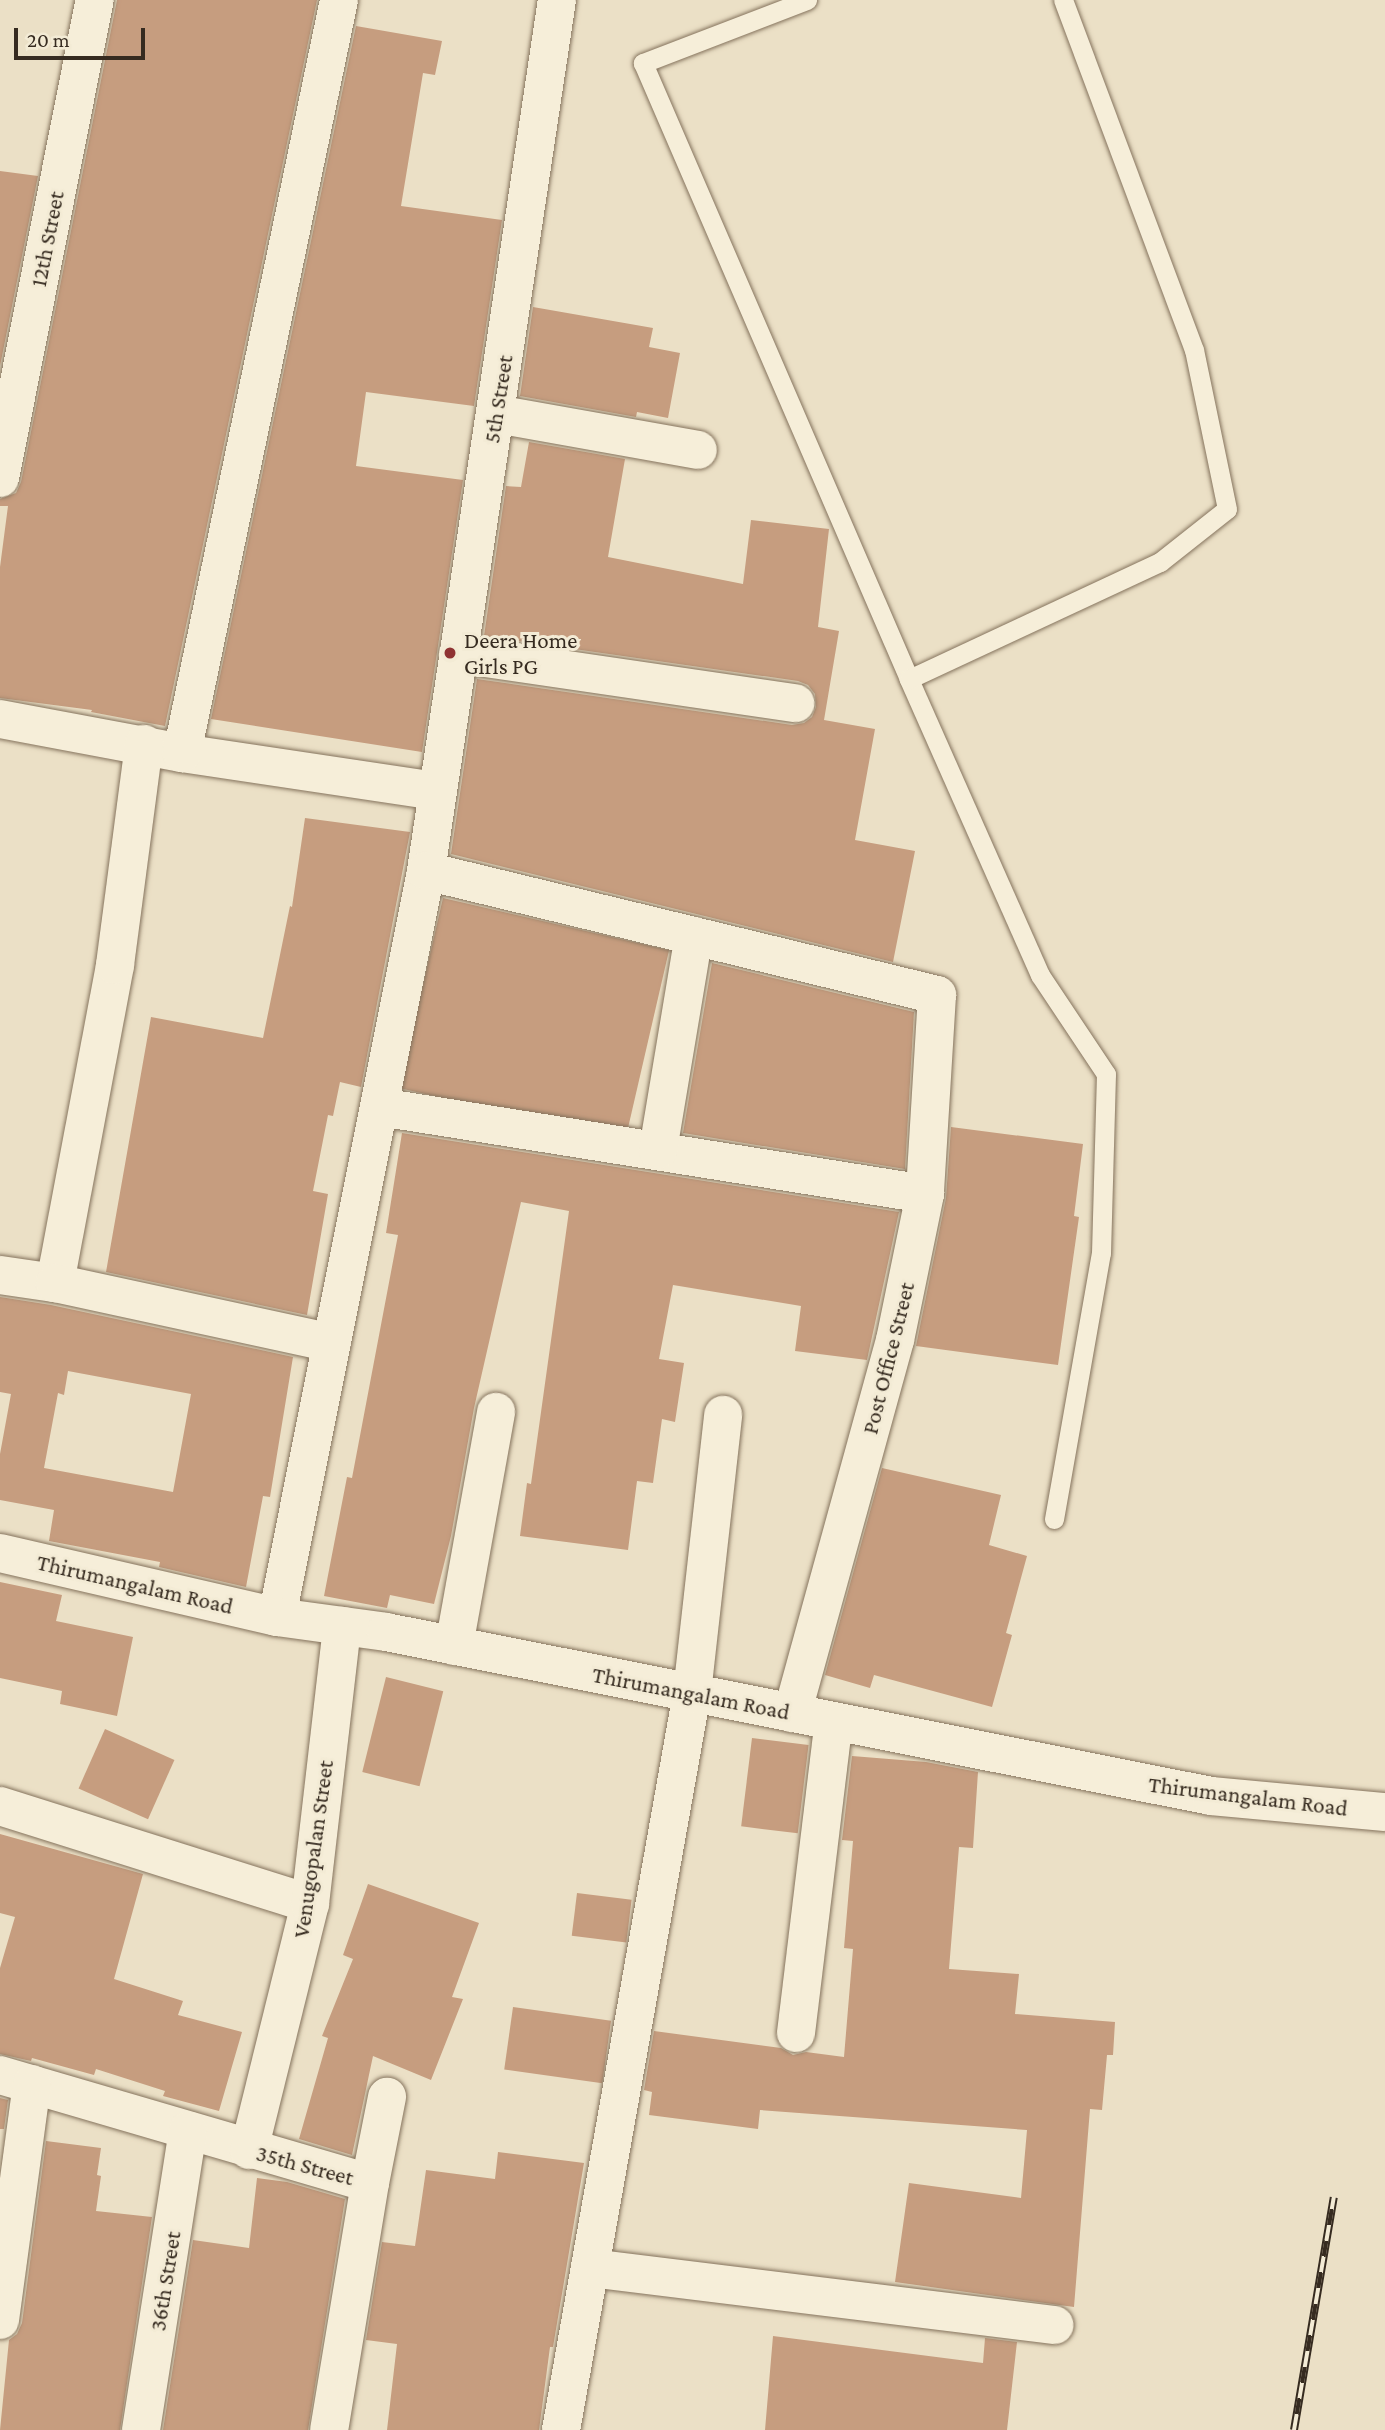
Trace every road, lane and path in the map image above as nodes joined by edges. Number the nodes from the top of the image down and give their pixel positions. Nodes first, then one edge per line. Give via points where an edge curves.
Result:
1 (95, 0) edge
2 (339, 0) edge
3 (807, 0) edge
4 (1063, 0) edge
5 (558, 3) edge
6 (496, 414) junction
7 (698, 450) dead end
8 (0, 478) edge
9 (458, 654) junction
10 (909, 679) junction
11 (795, 703) dead end
12 (0, 719) edge
13 (144, 744) junction
14 (182, 753) junction
15 (437, 791) junction
16 (426, 872) junction
17 (694, 936) junction
18 (380, 1107) junction
19 (658, 1150) junction
20 (925, 1194) junction
21 (0, 1275) edge
22 (55, 1283) junction
23 (332, 1343) junction
24 (496, 1412) dead end
25 (723, 1416) dead end
26 (1054, 1519) dead end
27 (0, 1553) edge
28 (276, 1617) junction
29 (342, 1626) junction
30 (454, 1646) junction
31 (692, 1693) junction
32 (792, 1713) junction
33 (834, 1721) junction
34 (0, 1806) edge
35 (1385, 1812) edge
36 (310, 1904) junction
37 (796, 2033) dead end
38 (16, 2080) edge
39 (387, 2097) dead end
40 (188, 2131) junction
41 (249, 2150) junction
42 (370, 2183) junction
43 (590, 2268) junction
44 (0, 2320) edge
45 (1055, 2325) dead end
46 (141, 2430) edge
47 (329, 2430) edge
48 (561, 2430) edge

1 - 8 street, 12th Street
2 - 14 street
3 - 10 lane via 643,63
4 - 10 lane via 1194,350 1227,509 1160,562
5 - 6 street, 5th Street
6 - 7 street
6 - 9 street, 5th Street
9 - 11 street
9 - 15 street, 5th Street
10 - 26 lane via 1041,975 1106,1074 1101,1253
12 - 13 street
13 - 14 street
13 - 22 street via 114,965
14 - 15 street
15 - 16 street, 5th Street
16 - 17 street
16 - 18 street, 5th Street
17 - 19 street
17 - 20 street, Post Office Street via 937,995
18 - 19 street
18 - 23 street, 5th Street
19 - 20 street
20 - 32 street, Post Office Street via 895,1340
21 - 22 street
22 - 23 street
23 - 28 street, 5th Street
24 - 30 street
25 - 31 street
27 - 28 street, Thirumangalam Road
28 - 29 street, Thirumangalam Road
29 - 30 street, Thirumangalam Road
29 - 36 street, Venugopalan Street
30 - 31 street, Thirumangalam Road
31 - 32 street, Thirumangalam Road
31 - 43 street
32 - 33 street, Thirumangalam Road
33 - 35 street, Thirumangalam Road via 1211,1796
33 - 37 street
34 - 36 street
36 - 41 street, Venugopalan Street
38 - 40 street, 35th Street
38 - 44 street
39 - 42 street
40 - 41 street, 35th Street
40 - 46 street, 36th Street
41 - 42 street, 35th Street
42 - 47 street, 35th Street
43 - 45 street
43 - 48 street

